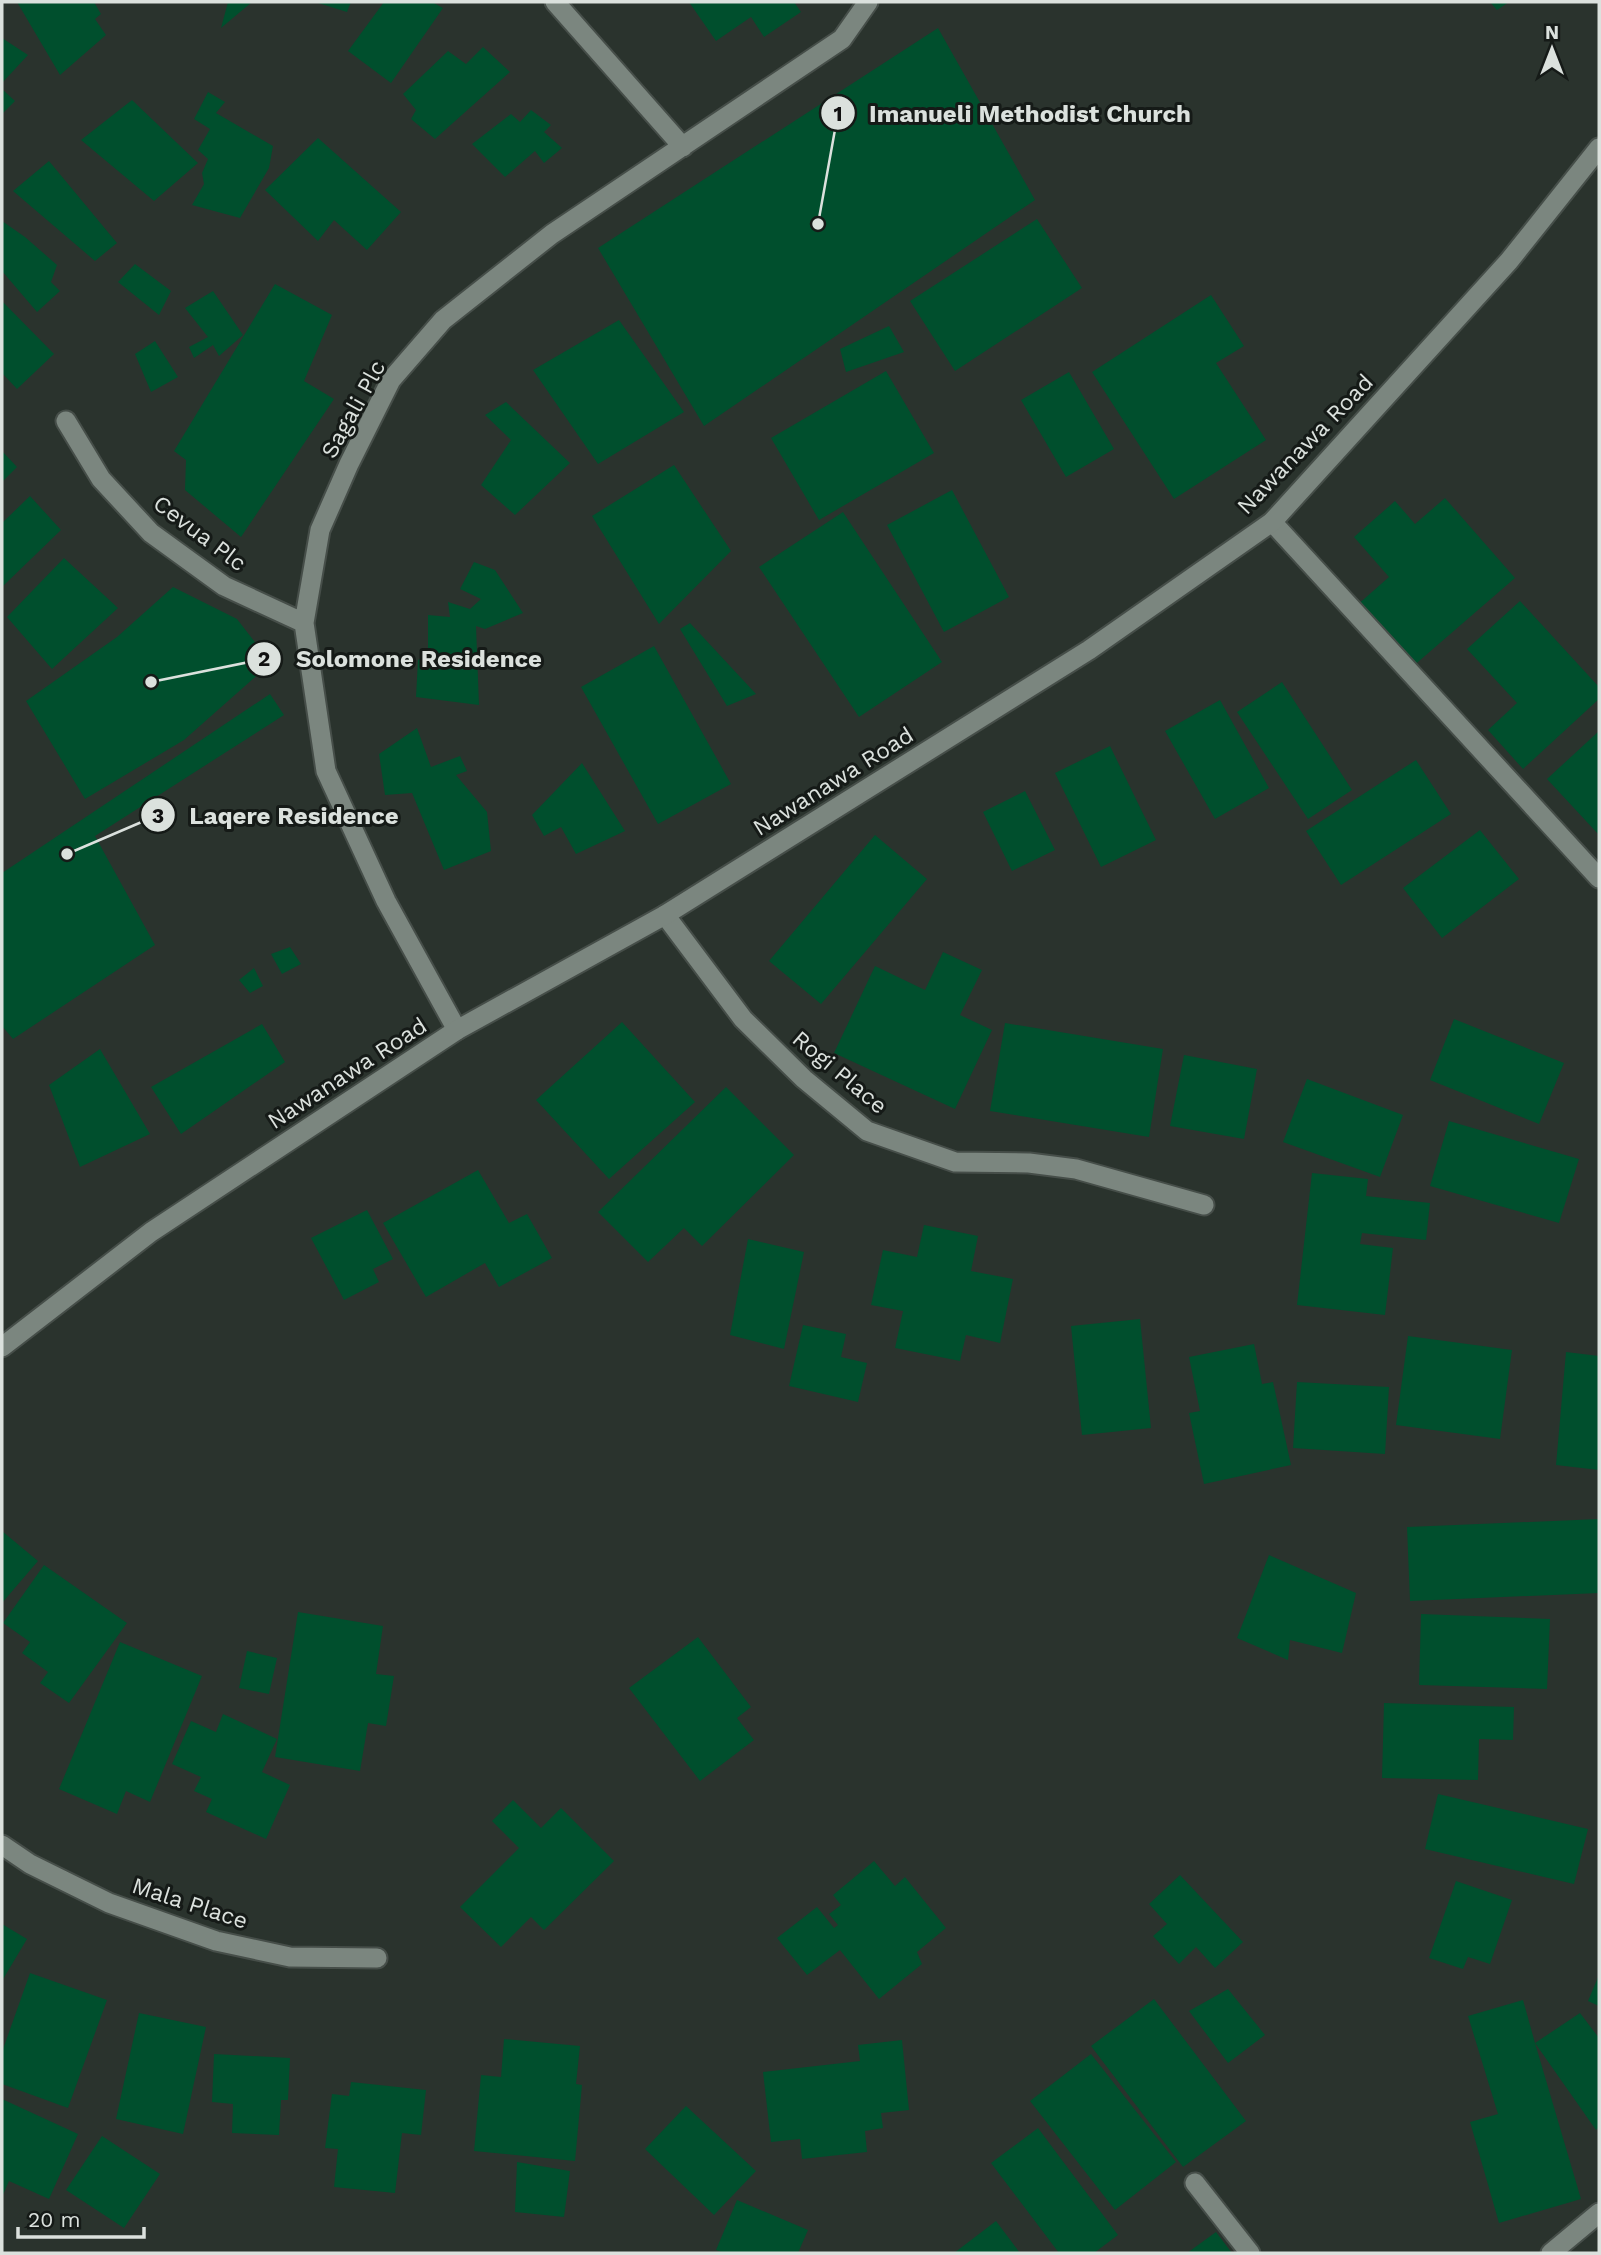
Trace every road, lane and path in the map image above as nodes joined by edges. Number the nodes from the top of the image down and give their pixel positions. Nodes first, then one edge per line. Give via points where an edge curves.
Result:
1 (555, 2) edge
2 (868, 2) edge
3 (683, 147) junction
4 (1599, 148) edge
5 (66, 421) dead end
6 (1272, 522) junction
7 (304, 623) junction
8 (1599, 878) edge
9 (665, 915) junction
10 (457, 1030) junction
11 (1204, 1205) dead end
12 (2, 1347) edge
13 (2, 1845) edge
14 (377, 1958) dead end
15 (1195, 2183) dead end
16 (1599, 2213) edge
17 (1250, 2253) edge
18 (1551, 2253) edge

1 - 3 street
2 - 3 street, Sagali Plc via 842,40
3 - 7 street, Sagali Plc via 552,234 443,320 391,380 320,530
4 - 6 street, Nawanawa Road via 1509,261
5 - 7 street, Cevua Plc via 101,478 151,533 224,586
6 - 8 street
6 - 9 street, Nawanawa Road via 1089,650
7 - 10 street, Sagali Plc via 326,771 386,901
9 - 10 street, Nawanawa Road
9 - 11 street, Rogi Place via 743,1019 804,1079 867,1131 955,1162 1076,1169
10 - 12 street, Nawanawa Road via 151,1232
13 - 14 street, Mala Place via 109,1903 215,1941 290,1957
15 - 17 street
16 - 18 street

